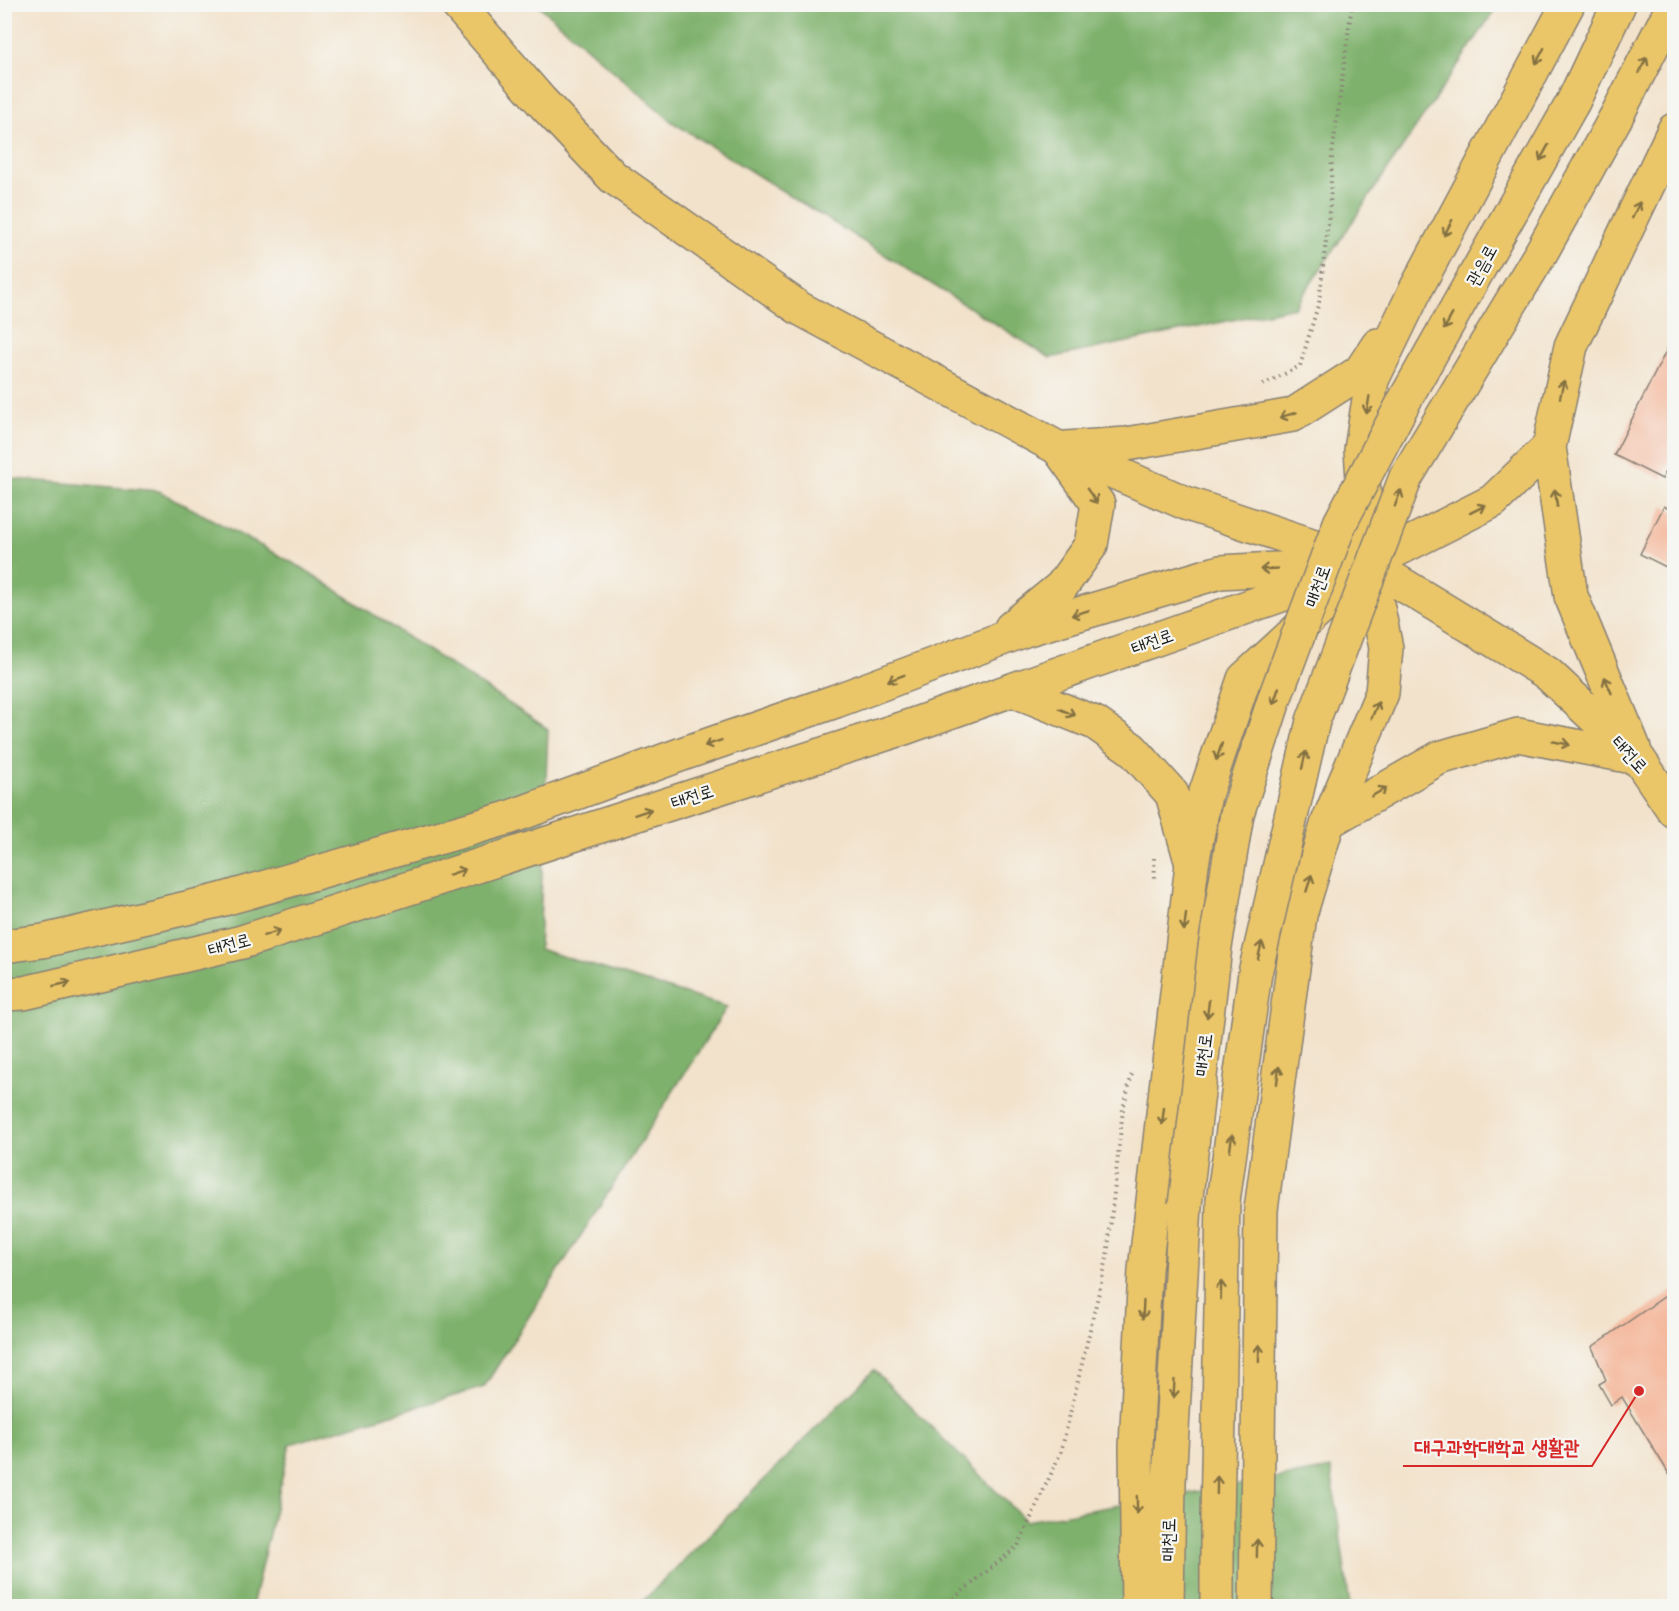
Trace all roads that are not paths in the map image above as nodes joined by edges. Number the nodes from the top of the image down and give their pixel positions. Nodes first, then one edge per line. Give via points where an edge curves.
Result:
1 (457, 4) edge
2 (1568, 4) edge
3 (1619, 4) edge
4 (1674, 4) edge
5 (1674, 130) edge
6 (1416, 289) junction
7 (1549, 447) junction
8 (1058, 448) junction
9 (1340, 523) joint
10 (1370, 564) junction
11 (995, 641) junction
12 (1013, 690) junction
13 (1638, 758) junction
14 (1674, 811) edge
15 (1329, 822) junction
16 (1192, 864) junction
17 (4, 946) edge
18 (4, 994) edge
19 (1138, 1606) edge
20 (1167, 1606) edge
21 (1217, 1606) edge
22 (1256, 1606) edge

1 - 8 main road via 613,177 799,308
2 -> 6 main road
3 -> 9 main road, 관음로, bridge via 1573,102 1407,394
21 -> 4 main road, bridge via 1223,1201 1255,972 1313,721 1406,477 1542,252
7 -> 5 main road via 1571,346
6 -> 8 main road via 1360,372 1293,415 1127,444
6 -> 10 main road via 1372,380 1361,450
10 -> 7 main road via 1493,501
13 -> 7 main road via 1571,596
8 - 10 main road via 1188,504
8 -> 11 main road via 1098,504 1091,545 1060,587
9 -> 20 main road, 매천로, bridge via 1275,697 1237,814 1215,947 1185,1205 1169,1482
10 -> 11 main road via 1220,572
10 - 12 main road, 태전로
10 - 13 main road, 태전로 via 1546,673
15 -> 10 main road via 1382,693 1386,648
10 -> 16 main road via 1244,679 1205,795
11 -> 17 main road via 508,818 217,901 44,941
12 -> 16 main road via 1095,723 1132,749 1172,794
18 -> 12 main road, 태전로 via 24,993 243,942
13 - 14 main road, 태전로
15 -> 13 main road via 1439,758 1518,735
22 -> 15 main road via 1260,1210 1300,915
16 -> 19 main road via 1145,1270 1136,1446

